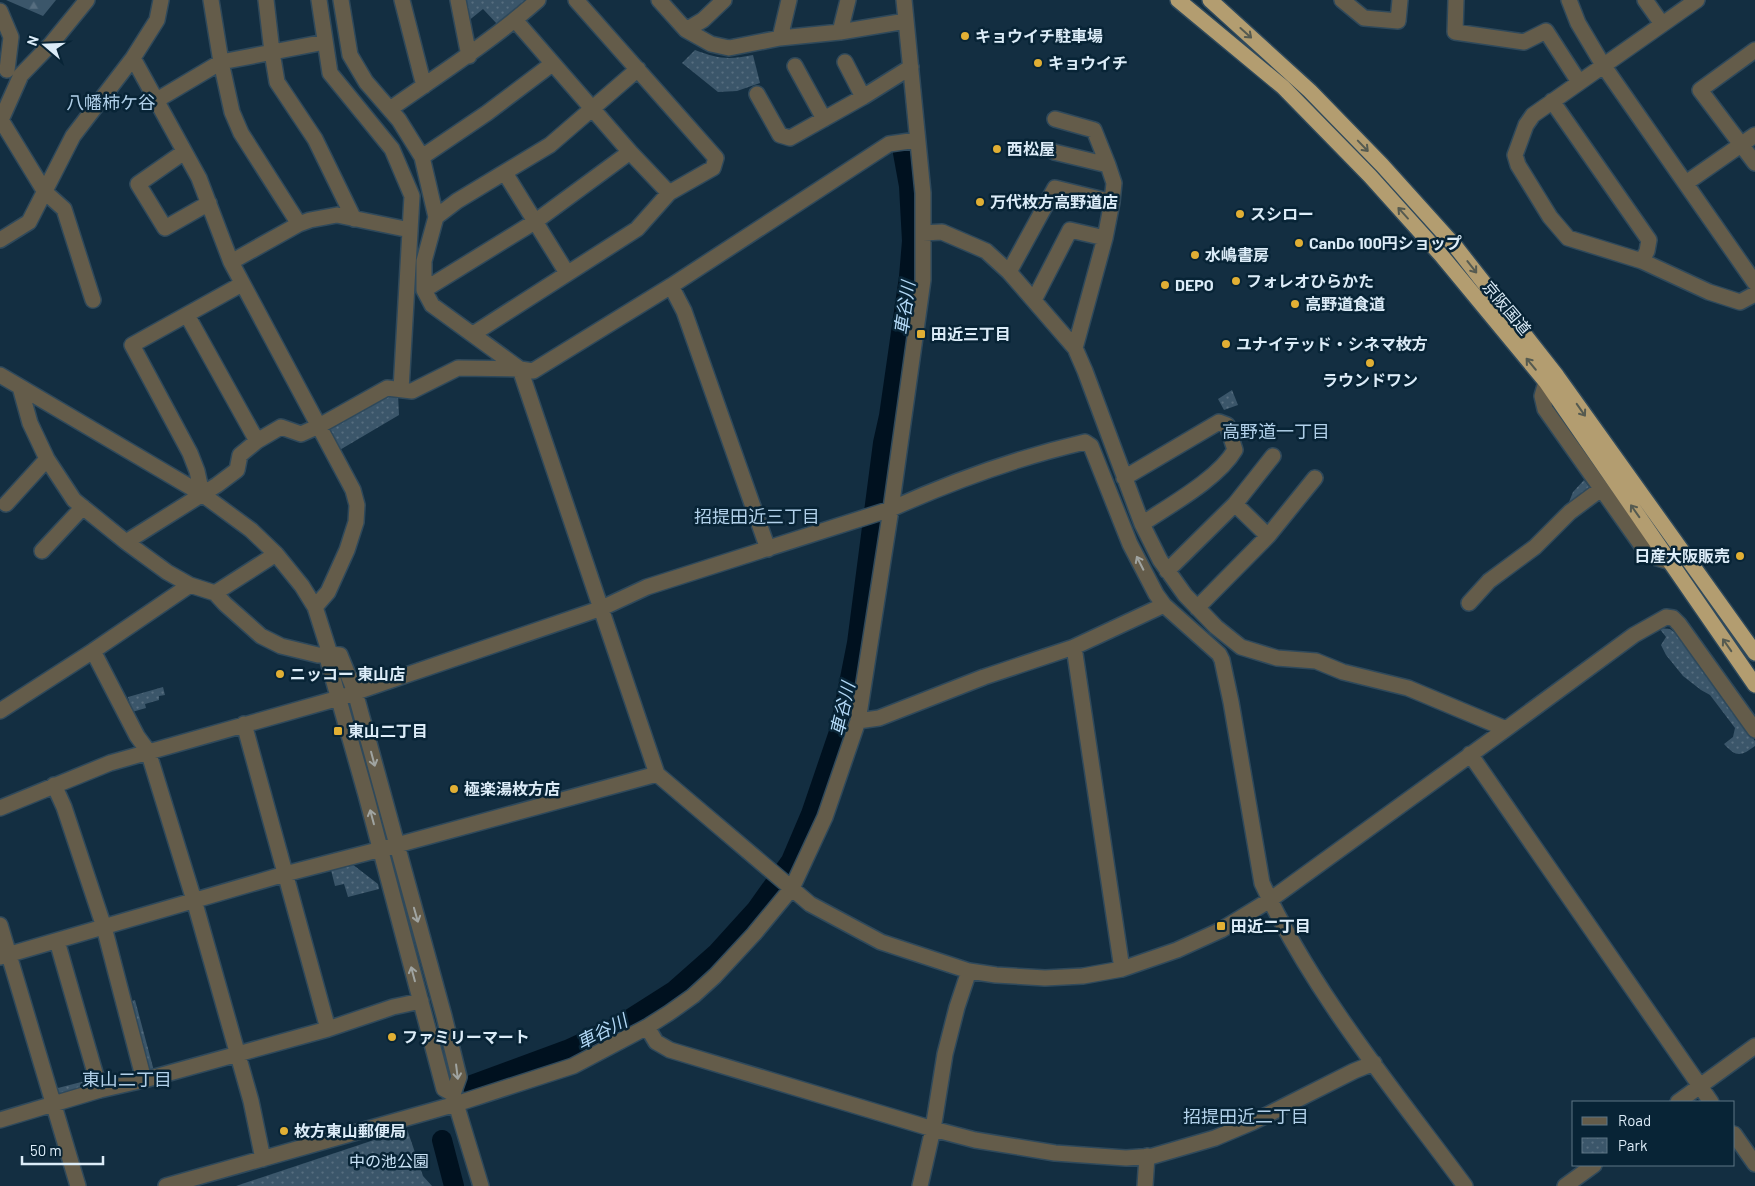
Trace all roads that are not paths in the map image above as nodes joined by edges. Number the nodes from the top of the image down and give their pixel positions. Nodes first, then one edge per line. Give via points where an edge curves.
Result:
1 (87, 0) edge
2 (161, 0) edge
3 (211, 0) edge
4 (266, 0) edge
5 (319, 0) edge
6 (341, 0) edge
7 (402, 0) edge
8 (458, 0) edge
9 (538, 0) edge
10 (576, 0) edge
11 (658, 0) edge
12 (724, 0) edge
13 (789, 0) edge
14 (848, 0) edge
15 (904, 0) edge
16 (1178, 0) edge
17 (1210, 0) edge
18 (1342, 0) edge
19 (1400, 0) edge
20 (1456, 0) edge
21 (1569, 0) edge
22 (1645, 0) edge
23 (1697, 0) edge
24 (0, 12) edge
25 (515, 20) junction
26 (906, 21) junction
27 (1662, 24) junction
28 (686, 30) junction
29 (840, 32) junction
30 (780, 38) junction
31 (325, 42) junction
32 (1755, 50) edge
33 (272, 52) junction
34 (469, 56) junction
35 (133, 58) junction
36 (221, 62) junction
37 (845, 62) dead end
38 (552, 64) junction
39 (1603, 65) junction
40 (795, 66) dead end
41 (911, 67) junction
42 (638, 69) junction
43 (9, 73) edge
44 (1579, 82) junction
45 (424, 86) junction
46 (757, 94) dead end
47 (864, 97) junction
48 (157, 100) junction
49 (1552, 101) junction
50 (390, 109) junction
51 (593, 109) junction
52 (824, 119) junction
53 (1055, 119) dead end
54 (1, 121) edge
55 (1755, 135) edge
56 (917, 140) junction
57 (1742, 144) junction
58 (184, 152) junction
59 (630, 152) junction
60 (1054, 152) dead end
61 (422, 157) junction
62 (1755, 163) edge
63 (1108, 165) junction
64 (505, 173) junction
65 (1686, 183) junction
66 (45, 192) junction
67 (669, 193) junction
68 (1112, 202) junction
69 (209, 203) junction
70 (436, 217) junction
71 (354, 219) junction
72 (536, 221) junction
73 (299, 224) junction
74 (410, 230) junction
75 (923, 233) junction
76 (1105, 238) junction
77 (0, 240) edge
78 (1642, 261) junction
79 (231, 262) junction
80 (567, 272) junction
81 (1009, 272) junction
82 (1755, 283) edge
83 (242, 284) junction
84 (670, 286) junction
85 (424, 290) junction
86 (1755, 294) edge
87 (93, 300) dead end
88 (1034, 300) junction
89 (187, 315) junction
90 (473, 334) junction
91 (1075, 348) junction
92 (520, 369) junction
93 (0, 375) edge
94 (1546, 382) junction
95 (20, 387) junction
96 (400, 390) junction
97 (319, 426) junction
98 (256, 441) junction
99 (1273, 456) dead end
100 (46, 459) junction
101 (1124, 478) junction
102 (1315, 478) dead end
103 (1601, 489) junction
104 (202, 494) junction
105 (6, 504) dead end
106 (1235, 504) junction
107 (83, 507) junction
108 (886, 511) junction
109 (1142, 524) junction
110 (1268, 536) junction
111 (126, 542) junction
112 (768, 549) junction
113 (42, 551) dead end
114 (276, 554) junction
115 (1670, 562) junction
116 (1167, 571) junction
117 (190, 585) junction
118 (216, 593) junction
119 (1469, 603) dead end
120 (1164, 605) junction
121 (315, 607) junction
122 (602, 608) junction
123 (1197, 608) junction
124 (1074, 647) junction
125 (93, 651) junction
126 (330, 654) junction
127 (1755, 654) edge
128 (1755, 685) edge
129 (355, 692) junction
130 (339, 698) junction
131 (0, 711) edge
132 (858, 721) junction
133 (244, 724) junction
134 (1506, 729) junction
135 (1755, 730) edge
136 (148, 751) junction
137 (1470, 754) junction
138 (657, 774) junction
139 (54, 785) junction
140 (0, 808) edge
141 (397, 845) junction
142 (381, 849) junction
143 (285, 874) junction
144 (782, 879) junction
145 (194, 900) junction
146 (1270, 900) junction
147 (0, 925) edge
148 (104, 927) junction
149 (57, 941) junction
150 (4, 956) edge
151 (1122, 968) junction
152 (969, 971) junction
153 (420, 1001) junction
154 (647, 1027) junction
155 (328, 1029) junction
156 (1755, 1046) edge
157 (237, 1054) junction
158 (1374, 1063) junction
159 (144, 1080) junction
160 (1700, 1086) junction
161 (100, 1090) junction
162 (455, 1099) junction
163 (1679, 1101) edge
164 (1710, 1101) edge
165 (53, 1104) junction
166 (0, 1120) edge
167 (933, 1129) junction
168 (1735, 1135) edge
169 (1147, 1156) junction
170 (263, 1159) junction
171 (1755, 1164) edge
172 (1593, 1166) edge
173 (78, 1186) edge
174 (166, 1186) edge
175 (481, 1186) edge
176 (920, 1186) edge
177 (1145, 1186) edge
178 (1465, 1186) edge
179 (1565, 1186) edge

1 - 43 street via 51,44
2 - 35 street via 158,20
3 - 36 street
4 - 33 street
5 - 31 street
6 - 50 street via 350,55 366,82
7 - 45 street
8 - 34 street
9 - 25 street
10 - 42 street
11 - 28 street
12 - 28 street via 703,20
13 - 30 street
14 - 29 street
15 - 26 street
94 -> 16 highway, 京阪国道 via 1441,255 1370,176 1283,87
17 -> 127 highway, 京阪国道 via 1310,91 1455,246 1557,376
18 - 19 street via 1364,18 1398,21
20 - 44 street via 1455,32 1524,42 1546,31
21 - 39 street via 1578,23
22 - 27 street
23 - 27 street
24 - 43 street via 11,37
25 - 34 street
25 - 38 street
26 - 29 street
26 - 41 street
27 - 39 street
28 - 30 street via 711,44 730,48
29 - 30 street
31 - 33 street
31 - 74 street via 330,73 392,149 412,196
32 - 57 street via 1700,90
33 - 36 street
33 - 71 street via 277,82 315,139
34 - 45 street
35 - 48 street
35 - 66 street via 73,136
36 - 48 street
36 - 73 street via 232,112 242,133
37 - 47 street
38 - 51 street
38 - 61 street
39 - 44 street
39 - 65 street
40 - 52 street
41 - 47 street
41 - 56 street
42 - 51 street
42 - 67 street via 716,158 713,168
43 - 54 street
44 - 49 street
45 - 50 street
46 - 52 street via 780,135 790,138
47 - 52 street
48 - 58 street
49 - 78 street via 1649,240
49 - 78 street via 1533,115 1526,125 1515,155 1518,165 1550,217 1568,238
50 - 61 street
51 - 59 street
51 - 64 street via 550,145
53 - 63 street via 1094,130
54 - 66 street
55 - 57 street
56 - 75 street via 923,192
56 - 84 street via 890,144
57 - 62 street
57 - 65 street
58 - 69 street
58 - 69 street via 138,184 165,228
59 - 67 street
59 - 72 street
60 - 63 street
61 - 70 street
63 - 68 street via 1114,183
64 - 70 street
64 - 72 street
65 - 82 street
66 - 77 street via 29,222
66 - 87 street via 64,209
67 - 80 street via 637,229
68 - 76 street
68 - 81 street via 1055,188
69 - 79 street
70 - 85 street via 424,261
71 - 73 street via 337,215
71 - 74 street
72 - 80 street
72 - 85 street
73 - 79 street
74 - 96 street
75 - 81 street via 942,232 986,251
75 - 108 street via 923,280
76 - 88 street via 1070,230
76 - 91 street
78 - 86 street via 1709,292 1740,302
79 - 83 street
80 - 90 street
81 - 88 street
83 - 89 street
83 - 97 street
84 - 92 street via 533,371
84 - 112 street via 684,311
85 - 90 street via 432,305
88 - 91 street
89 - 98 street
89 - 104 street via 132,346 190,453
90 - 92 street
91 - 101 street
92 - 96 street via 458,368 412,391
92 - 122 street
93 - 95 street
94 - 103 street via 1542,396 1545,409
115 -> 94 highway, 京阪国道
95 - 100 street via 30,423
95 - 104 street
96 - 97 street via 387,388
97 - 98 street via 301,434 282,427
97 - 121 street via 353,490 357,505 356,522 347,550 328,592
98 - 104 street via 240,455 237,470
99 - 106 street
100 - 105 street
100 - 107 street via 74,500
101 - 109 street
101 - 109 street via 1220,422 1227,424 1235,450 1229,460
102 - 110 street
103 - 115 street via 1644,549
103 - 119 street via 1570,512 1535,547 1489,580
104 - 111 street
104 - 114 street via 252,530
106 - 110 street
106 - 116 street
107 - 111 street
107 - 113 street
108 - 112 street
120 -> 108 street via 1130,544 1091,446 1084,442 1048,450
108 - 132 street
109 - 116 street
110 - 123 street
111 - 117 street
112 - 122 street via 647,587
114 - 118 street
114 - 121 street
128 -> 115 highway, 京阪国道
116 - 123 street
117 - 118 street
117 - 125 street
118 - 126 street via 261,636 282,646 318,655
120 - 124 street
120 - 146 street via 1222,660 1262,883
121 - 126 street
122 - 129 street
122 - 138 street
123 - 134 street via 1240,647 1277,658 1316,661 1343,672 1408,688
124 - 132 street via 984,677 879,718
124 - 151 street
125 - 131 street
125 - 136 street
126 - 129 street via 340,656
126 - 130 street via 328,661
129 - 130 street
129 -> 141 street
130 - 133 street
142 -> 130 street
132 - 144 street via 825,817
133 - 136 street
133 - 143 street
134 - 135 street via 1634,635 1666,617 1679,624
134 - 137 street
136 - 139 street
136 - 145 street
137 - 146 street
137 - 160 street
138 - 141 street
138 - 144 street
139 - 140 street
139 - 148 street
141 - 142 street
141 -> 162 street via 459,1077
142 - 143 street
153 -> 142 street
143 - 145 street
143 - 155 street
144 - 152 street via 810,904 881,942
144 - 154 street via 754,934 693,996
145 - 148 street
145 - 157 street
146 - 151 street via 1221,930 1177,950
146 - 158 street via 1316,982
147 - 150 street
148 - 149 street
148 - 159 street
149 - 150 street
149 - 161 street
150 - 165 street
151 - 152 street via 1083,976 1045,978
152 - 167 street via 945,1054
153 - 155 street
153 - 162 street via 444,1089
154 - 162 street via 573,1066
154 - 167 street via 656,1042 670,1050
155 - 157 street
156 - 160 street
157 - 159 street
157 - 170 street
158 - 169 street via 1215,1138
158 - 178 street
159 - 161 street
160 - 163 street
160 - 164 street
161 - 165 street
162 - 170 street
162 - 175 street
165 - 166 street
165 - 173 street
167 - 169 street via 975,1140 1055,1152 1126,1158
167 - 176 street
168 - 171 street
169 - 177 street
170 - 174 street
172 - 179 street

